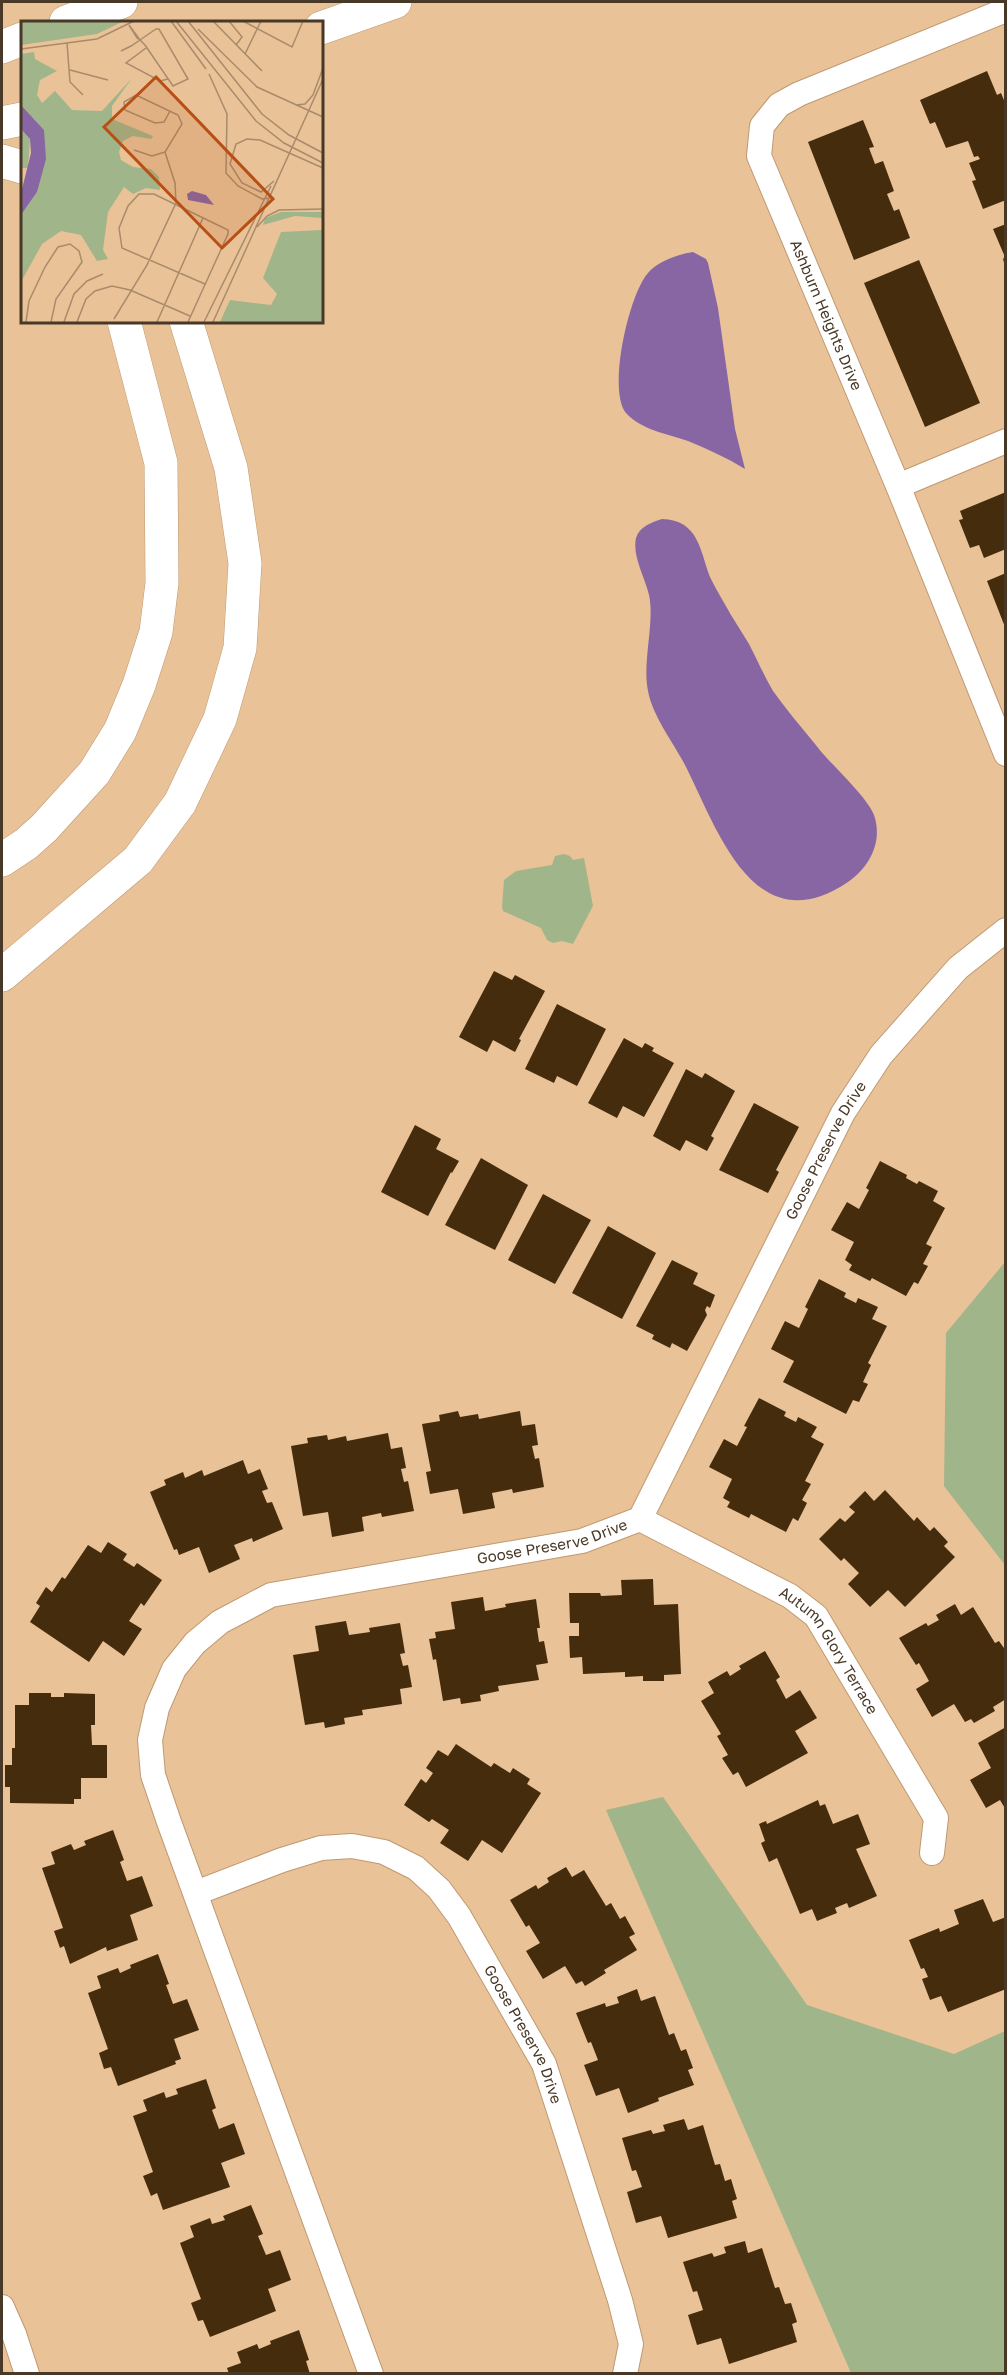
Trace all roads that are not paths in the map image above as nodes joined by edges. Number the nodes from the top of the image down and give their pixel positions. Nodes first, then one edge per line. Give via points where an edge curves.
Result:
1 (121, 2) edge
2 (395, 2) edge
3 (1005, 10) edge
4 (69, 21) edge
5 (322, 28) edge
6 (21, 39) edge
7 (2, 47) edge
8 (21, 118) edge
9 (2, 123) edge
10 (2, 161) edge
11 (21, 167) edge
12 (124, 322) edge
13 (186, 322) edge
14 (1005, 441) edge
15 (898, 486) junction
16 (1005, 753) edge
17 (2, 860) edge
18 (1005, 930) edge
19 (2, 975) edge
20 (640, 1519) junction
21 (932, 1853) dead end
22 (196, 1893) junction
23 (2, 2307) edge
24 (27, 2373) edge
25 (371, 2373) edge
26 (625, 2373) edge

1 - 4 main road
2 - 5 main road
3 - 15 street, Ashburn Heights Drive via 803,91 780,105 762,126 759,156
6 - 7 main road
8 - 9 main road
10 - 11 main road
12 - 17 main road via 161,463 162,584 156,632 120,731 94,773 44,828
13 - 19 main road via 231,468 245,563 240,648 220,719 180,803 138,860
14 - 15 street
15 - 16 street, Ashburn Heights Drive
18 - 20 street, Goose Preserve Drive via 958,969 881,1055 843,1113
20 - 21 street, Autumn Glory Terrace via 790,1596 816,1616 936,1818
20 - 22 street, Goose Preserve Drive via 582,1541 271,1594 220,1622 195,1642 174,1669 157,1708 150,1740 153,1775
22 - 25 street, Goose Preserve Drive
22 - 26 street, Goose Preserve Drive via 321,1848 352,1846 384,1852 416,1868 439,1889 459,1916 544,2064 620,2300 631,2344
23 - 24 street

